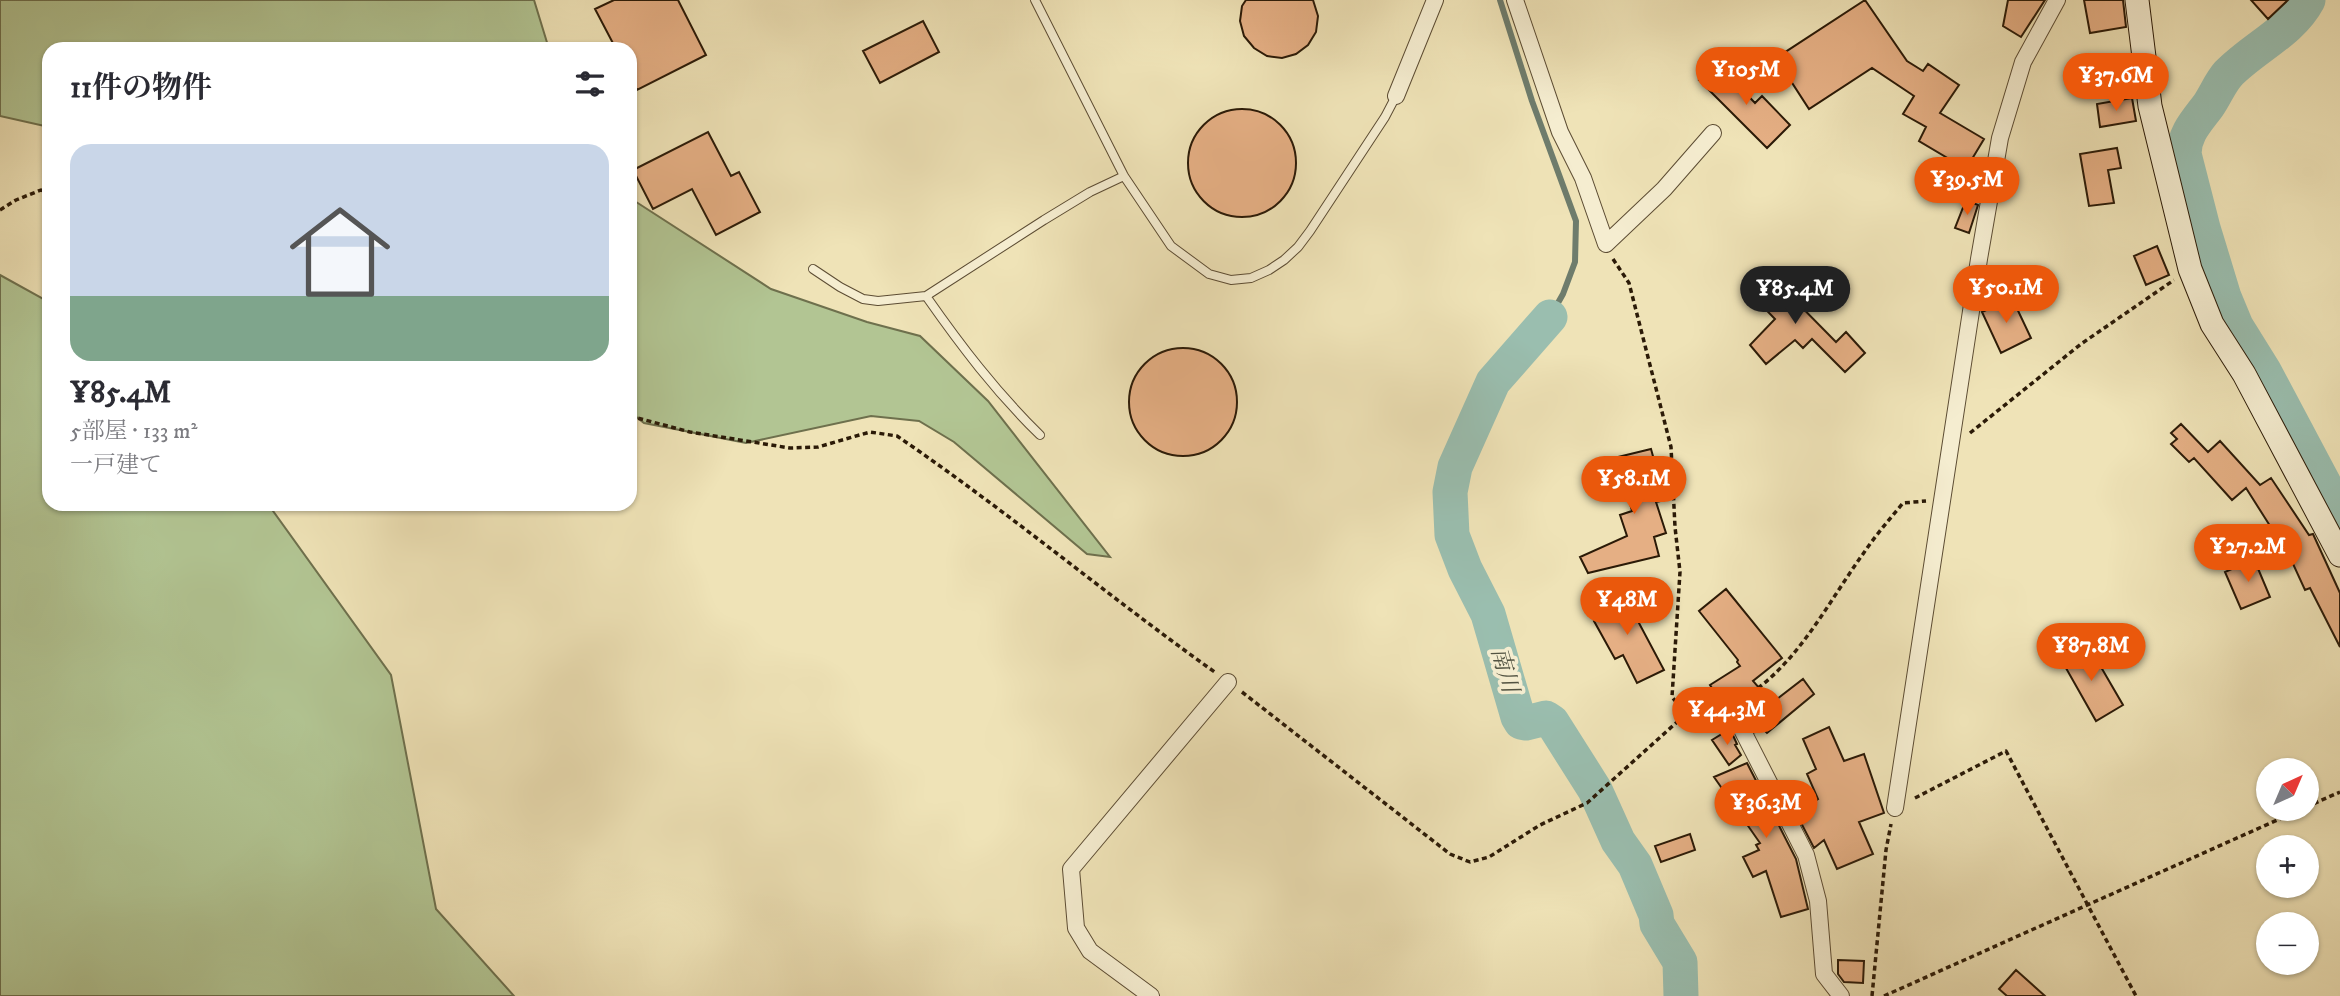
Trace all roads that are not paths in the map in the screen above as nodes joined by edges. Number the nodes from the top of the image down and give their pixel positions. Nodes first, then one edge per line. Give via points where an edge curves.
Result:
1 (1035, 0) edge
2 (1435, 0) edge
3 (1515, 0) edge
4 (2057, 0) edge
5 (2137, 0) edge
6 (1396, 96) joint
7 (1713, 133) dead end
8 (1124, 176) junction
9 (813, 269) dead end
10 (926, 296) junction
11 (1040, 435) dead end
12 (2340, 555) edge
13 (1228, 682) road end
14 (1730, 706) road end
15 (1895, 808) road end
16 (1151, 996) edge
17 (1841, 996) edge

1 - 8 lane
2 - 6 street
3 - 7 street via 1560,132 1583,178 1606,244 1664,189
4 - 15 street via 2023,62 2000,138
5 - 12 street via 2150,106 2190,269 2212,324 2244,374
6 - 8 lane via 1298,247 1251,278 1231,280 1192,263 1171,246
8 - 10 lane via 1090,192
9 - 10 lane via 863,299
10 - 11 lane via 968,357
13 - 16 street via 1071,869 1076,928 1090,951
14 - 17 street via 1806,855 1818,901 1824,974

